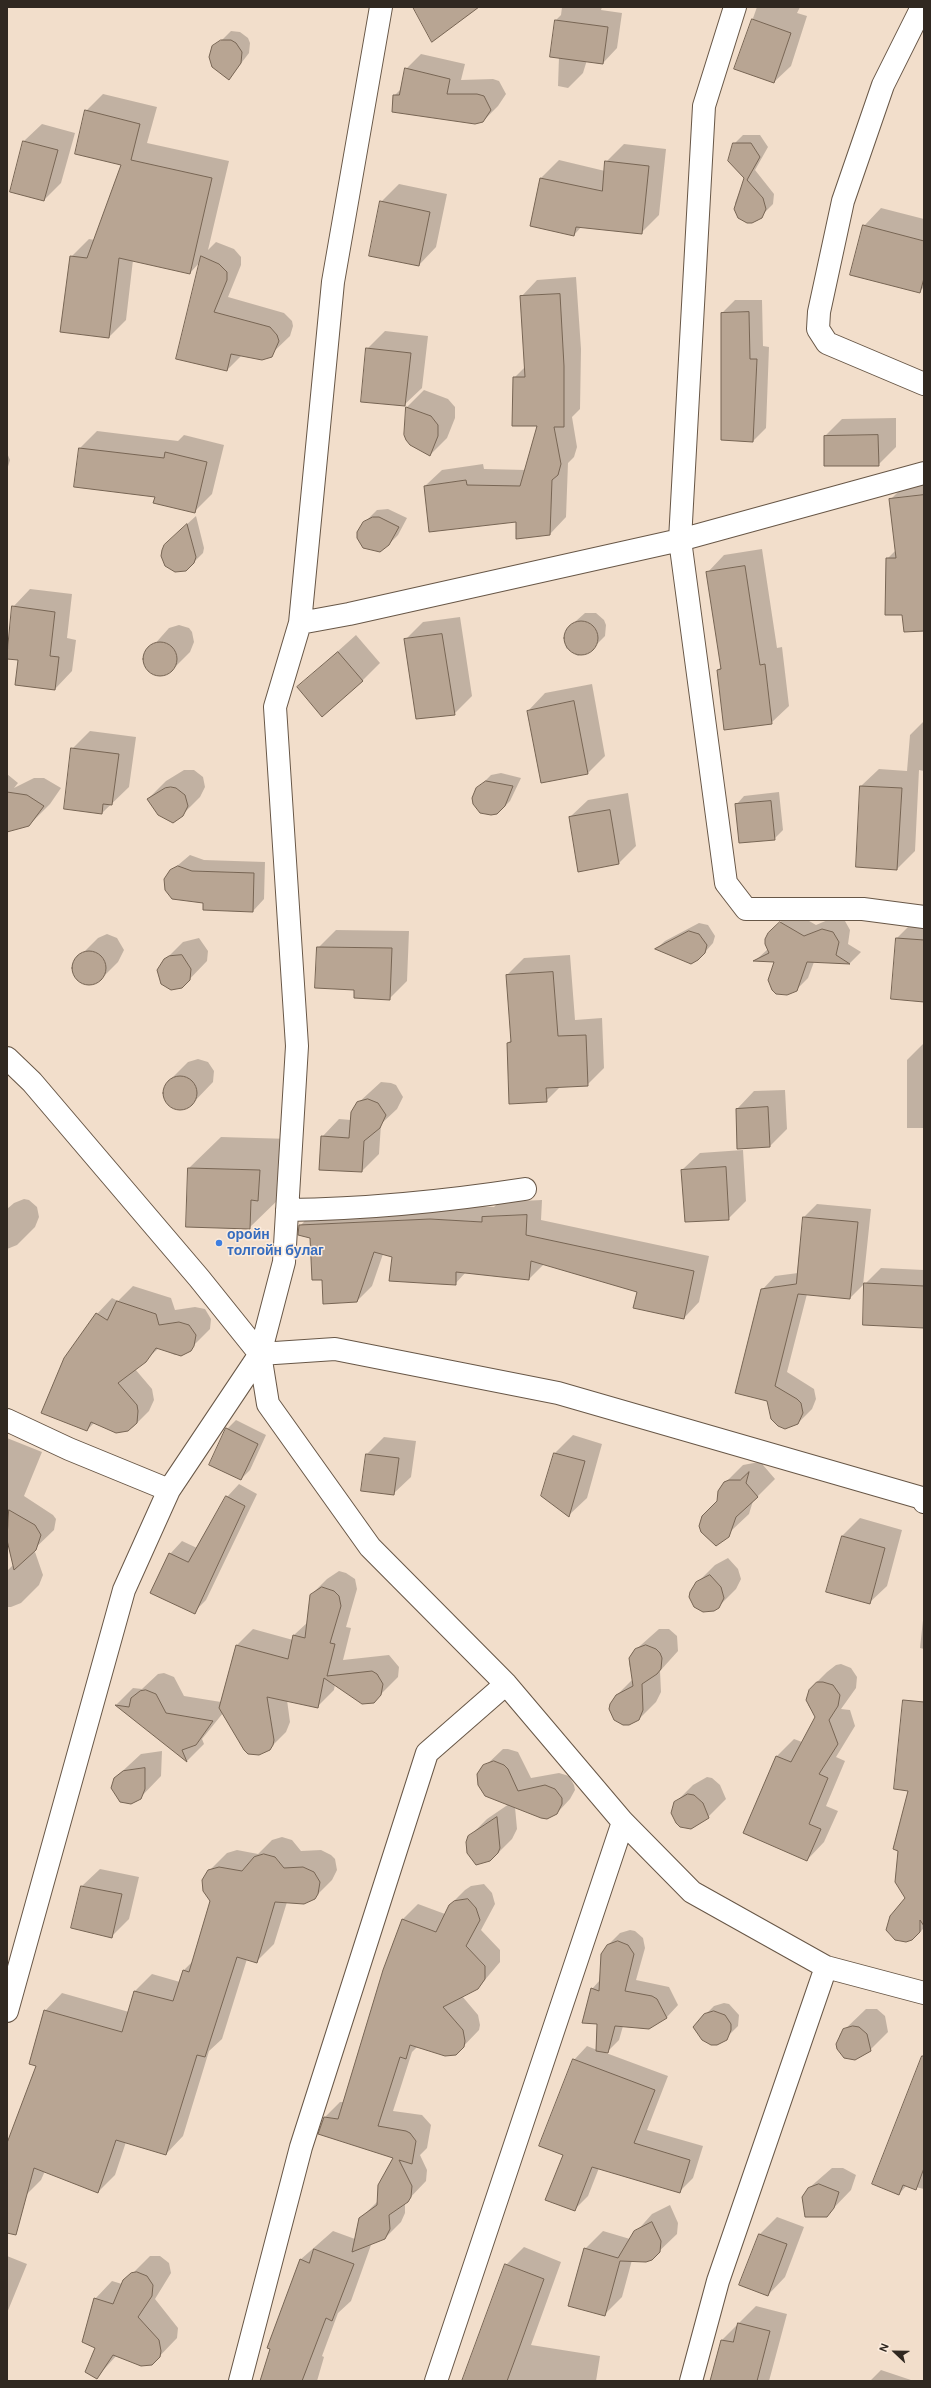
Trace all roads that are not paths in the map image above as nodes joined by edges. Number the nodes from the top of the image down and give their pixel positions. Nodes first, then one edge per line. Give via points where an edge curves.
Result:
1 (381, 7) edge
2 (735, 7) edge
3 (922, 7) edge
4 (924, 384) edge
5 (924, 473) edge
6 (680, 540) junction
7 (300, 623) junction
8 (924, 917) edge
9 (7, 1058) edge
10 (525, 1188) dead end
11 (287, 1210) junction
12 (260, 1354) junction
13 (7, 1420) edge
14 (169, 1490) junction
15 (924, 1502) edge
16 (506, 1684) junction
17 (623, 1822) junction
18 (826, 1967) junction
19 (924, 1993) edge
20 (7, 2011) edge
21 (240, 2381) edge
22 (436, 2381) edge
23 (691, 2381) edge

1 - 7 street via 333,282
2 - 6 street via 704,106
3 - 4 street via 883,85 843,201 818,329 827,343
5 - 6 street
6 - 7 street
6 - 8 street via 726,883 746,909 863,909
7 - 11 street via 275,707 297,1046
9 - 12 street via 32,1082 199,1278
10 - 11 street via 462,1198 326,1210
11 - 12 street via 284,1262
12 - 14 street
12 - 15 street via 335,1349 558,1393 922,1498
12 - 16 street via 268,1404 370,1547
13 - 14 street via 69,1449
14 - 20 street via 124,1590
16 - 17 street
16 - 21 street via 427,1753 301,2147
17 - 18 street via 692,1892
17 - 22 street
18 - 19 street
18 - 23 street via 718,2281

